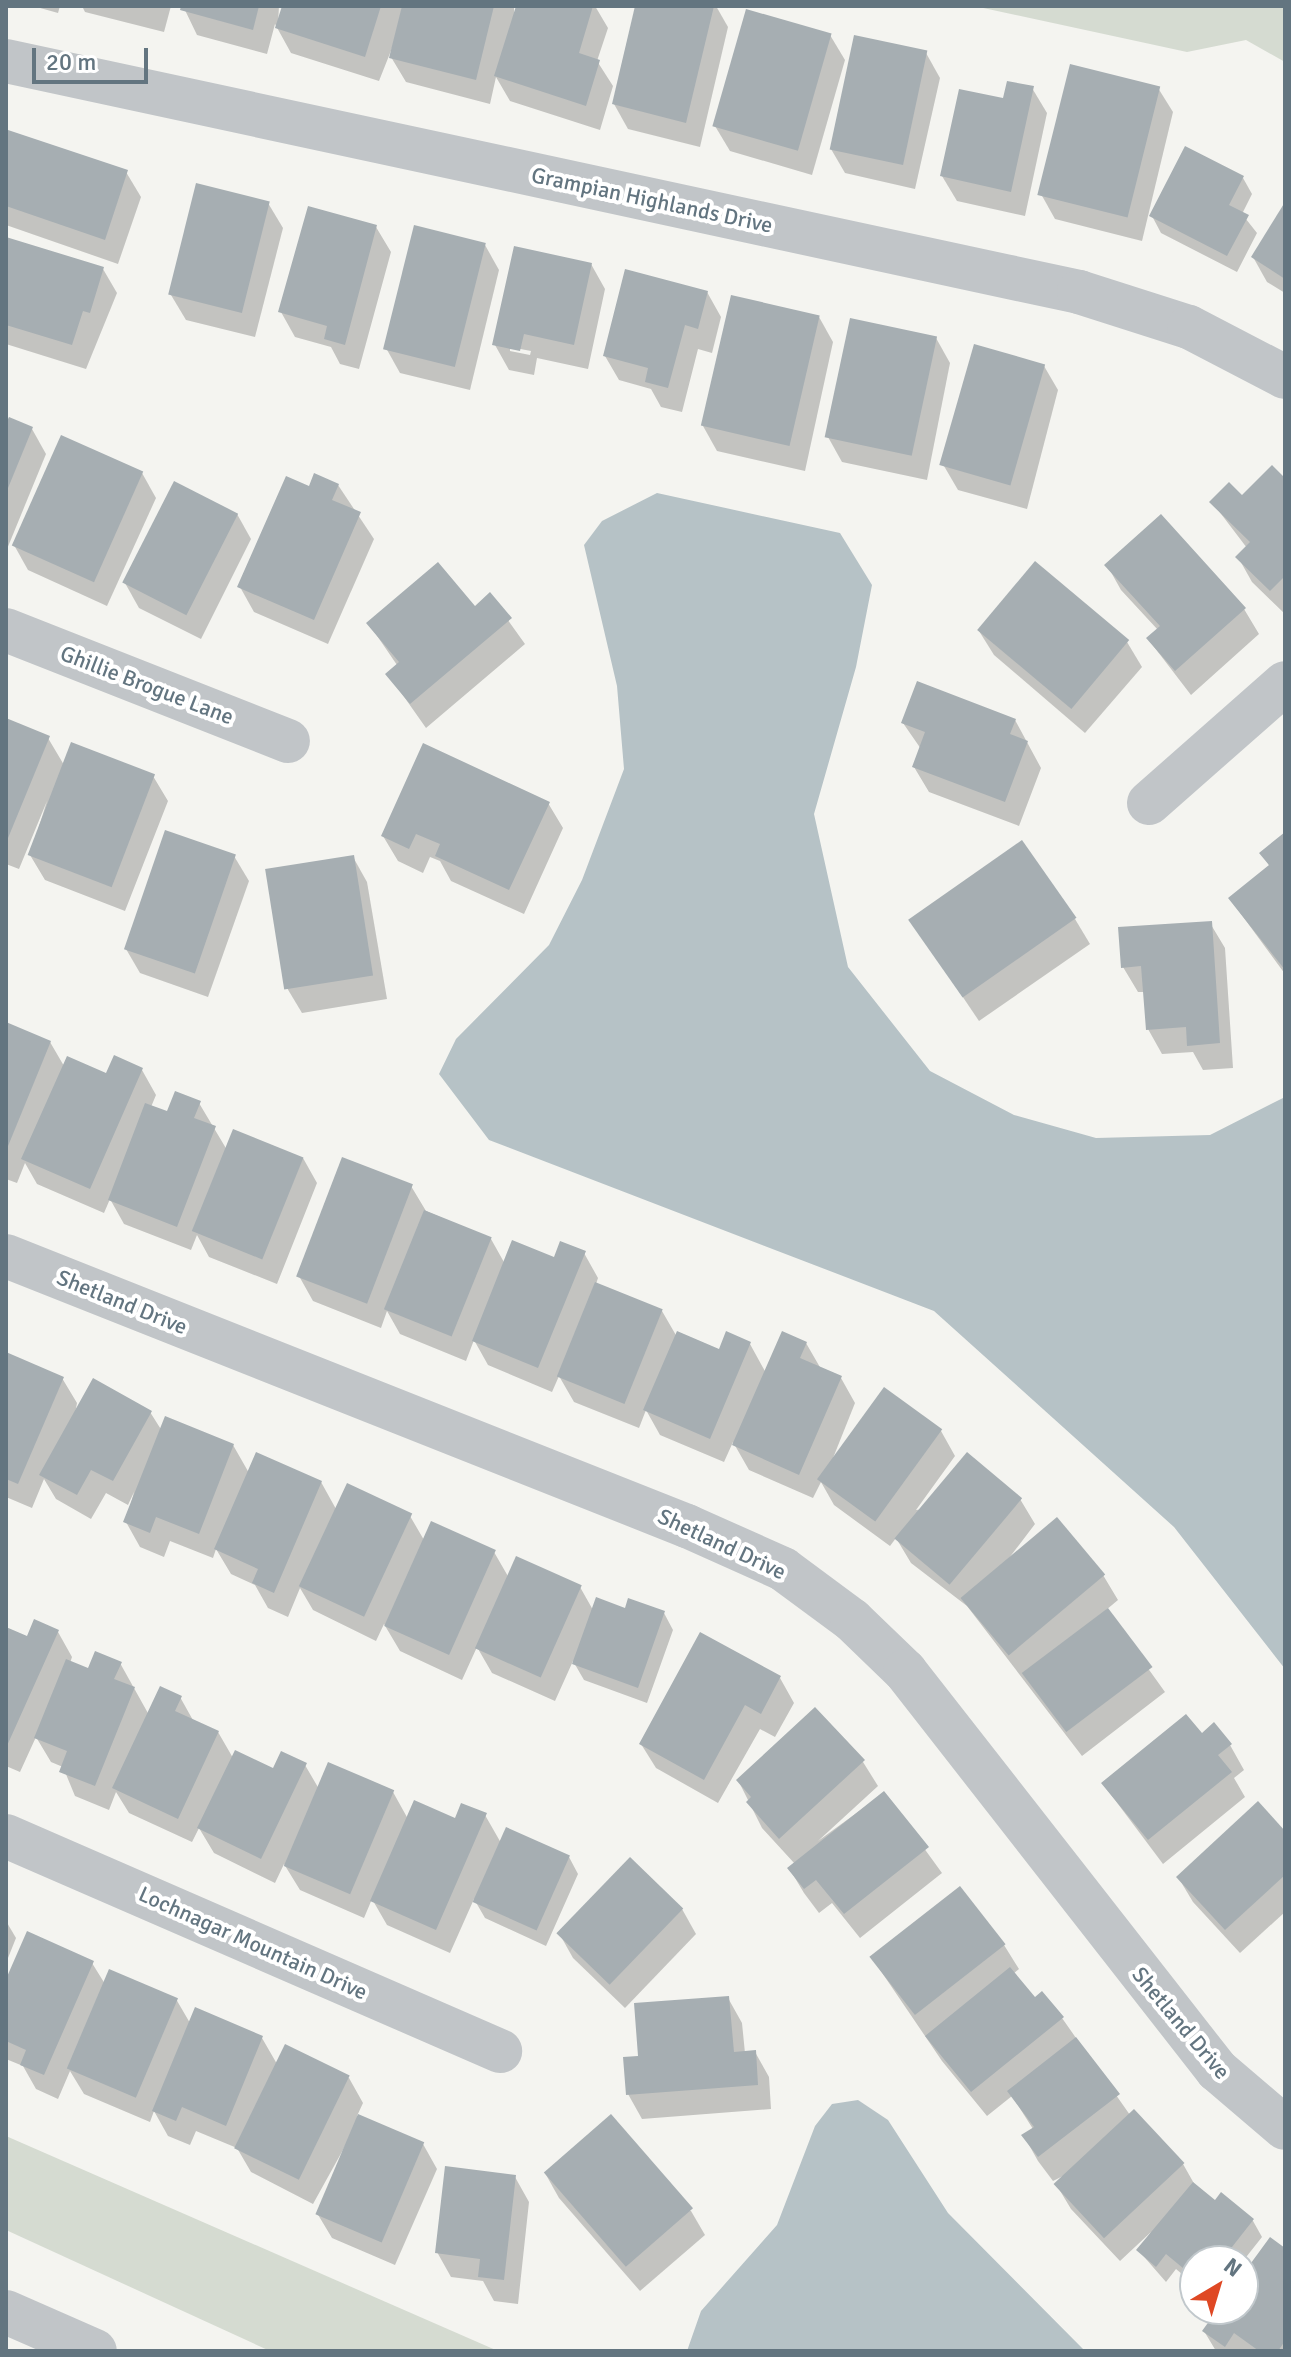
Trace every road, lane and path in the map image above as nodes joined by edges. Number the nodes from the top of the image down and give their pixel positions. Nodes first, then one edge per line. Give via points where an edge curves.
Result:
1 (6, 61) edge
2 (1285, 377) edge
3 (6, 630) edge
4 (1285, 683) edge
5 (288, 741) dead end
6 (1149, 803) dead end
7 (6, 1256) edge
8 (6, 1836) edge
9 (500, 2051) dead end
10 (1285, 2128) edge
11 (6, 2312) edge
12 (95, 2351) edge

1 - 2 street, Grampian Highlands Drive via 1079,292 1189,327
3 - 5 street, Ghillie Brogue Lane
4 - 6 street
7 - 10 street, Shetland Drive via 687,1526 783,1569 852,1620 905,1671 1217,2070
8 - 9 street, Lochnagar Mountain Drive
11 - 12 street

